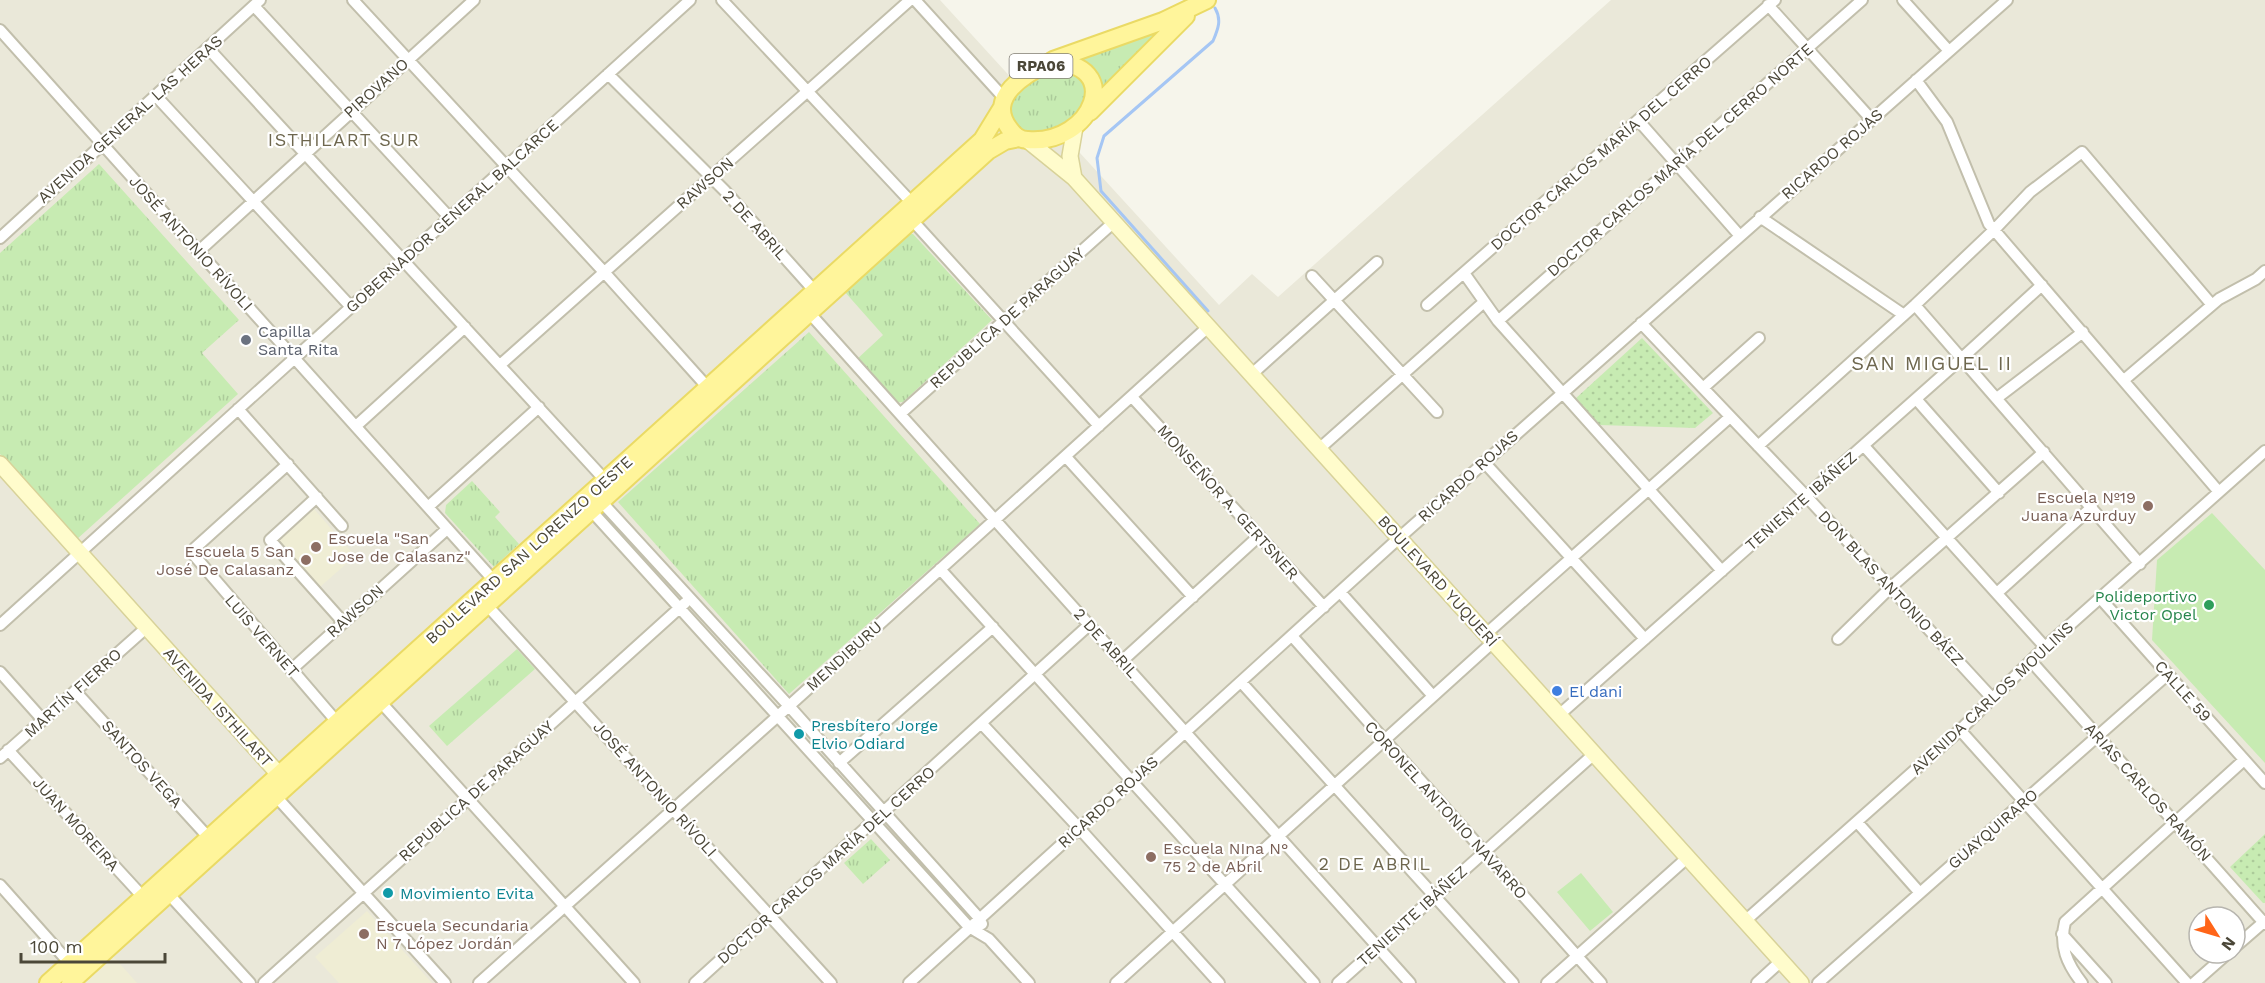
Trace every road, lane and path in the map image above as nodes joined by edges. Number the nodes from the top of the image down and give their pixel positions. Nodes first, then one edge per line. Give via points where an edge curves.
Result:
1 (353, 0) edge
2 (474, 0) edge
3 (690, 0) edge
4 (722, 0) edge
5 (910, 0) edge
6 (915, 0) edge
7 (1862, 0) edge
8 (1903, 0) edge
9 (2007, 0) edge
10 (1204, 2) edge
11 (257, 3) edge
12 (1772, 3) edge
13 (0, 30) edge
14 (4, 43) edge
15 (208, 48) junction
16 (1807, 48) junction
17 (1949, 51) junction
18 (407, 60) junction
19 (1050, 62) junction
20 (608, 74) junction
21 (1916, 80) junction
22 (808, 92) junction
23 (156, 96) junction
24 (1002, 104) junction
25 (351, 111) junction
26 (1089, 113) junction
27 (1638, 120) junction
28 (1871, 120) junction
29 (1075, 127) junction
30 (1023, 139) junction
31 (101, 144) junction
32 (305, 153) junction
33 (1676, 163) junction
34 (506, 166) junction
35 (710, 178) junction
36 (1074, 178) junction
37 (252, 201) junction
38 (912, 211) junction
39 (449, 218) junction
40 (1760, 218) junction
41 (1114, 222) junction
42 (1994, 230) junction
43 (1740, 236) junction
44 (0, 238) edge
45 (199, 251) junction
46 (404, 258) junction
47 (1377, 262) dead end
48 (2265, 271) edge
49 (604, 272) junction
50 (1464, 273) junction
51 (1312, 276) dead end
52 (2042, 285) junction
53 (819, 296) junction
54 (1334, 300) junction
55 (1484, 302) junction
56 (1427, 305) dead end
57 (2212, 305) junction
58 (1915, 306) junction
59 (351, 307) junction
60 (805, 308) junction
61 (1904, 315) junction
62 (1004, 321) junction
63 (1498, 321) junction
64 (1641, 323) junction
65 (465, 327) junction
66 (1208, 327) junction
67 (2083, 332) junction
68 (1759, 338) dead end
69 (294, 358) junction
70 (1962, 358) junction
71 (500, 365) junction
72 (1252, 374) junction
73 (1402, 375) junction
74 (2124, 380) junction
75 (1703, 388) junction
76 (712, 393) junction
77 (1562, 394) junction
78 (1132, 397) junction
79 (1997, 398) junction
80 (1916, 399) junction
81 (538, 407) junction
82 (238, 409) junction
83 (1437, 412) dead end
84 (900, 414) junction
85 (1730, 417) junction
86 (356, 426) junction
87 (1099, 426) junction
88 (1758, 446) junction
89 (1864, 446) junction
90 (1319, 449) junction
91 (2265, 451) edge
92 (2044, 452) junction
93 (1066, 457) junction
94 (1484, 462) junction
95 (0, 464) edge
96 (288, 464) junction
97 (605, 480) junction
98 (1648, 490) junction
99 (2219, 492) junction
100 (1999, 493) junction
101 (1806, 496) junction
102 (317, 497) junction
103 (592, 501) junction
104 (428, 507) junction
105 (2092, 507) junction
106 (995, 520) junction
107 (342, 526) dead end
108 (447, 529) junction
109 (1259, 536) junction
110 (1399, 538) junction
111 (1948, 538) junction
112 (79, 553) junction
113 (1571, 558) junction
114 (2140, 564) junction
115 (940, 569) junction
116 (1722, 571) junction
117 (498, 586) junction
118 (1890, 588) junction
119 (1340, 592) junction
120 (1996, 593) junction
121 (1193, 597) junction
122 (690, 599) junction
123 (2101, 599) junction
124 (482, 601) junction
125 (1323, 607) junction
126 (680, 608) junction
127 (343, 622) junction
128 (0, 625) edge
129 (1089, 625) junction
130 (993, 627) junction
131 (146, 628) junction
132 (1292, 636) junction
133 (1490, 638) junction
134 (1645, 639) junction
135 (1838, 639) dead end
136 (2045, 647) junction
137 (2031, 661) junction
138 (1122, 662) junction
139 (291, 670) junction
140 (0, 672) edge
141 (1035, 674) junction
142 (2168, 674) junction
143 (1241, 682) junction
144 (75, 691) junction
145 (376, 696) junction
146 (1433, 696) junction
147 (1992, 698) junction
148 (575, 701) junction
149 (789, 706) junction
150 (1559, 715) junction
151 (778, 716) junction
152 (42, 719) junction
153 (337, 722) junction
154 (982, 724) junction
155 (1960, 730) junction
156 (1185, 732) junction
157 (2098, 736) junction
158 (1385, 740) junction
159 (4, 754) edge
160 (1594, 754) junction
161 (2244, 760) junction
162 (839, 763) junction
163 (277, 776) junction
164 (1132, 781) junction
165 (2265, 783) edge
166 (1335, 785) junction
167 (278, 795) junction
168 (468, 798) junction
169 (2024, 802) junction
170 (673, 810) junction
171 (882, 812) junction
172 (873, 821) junction
173 (1857, 822) junction
174 (2174, 822) junction
175 (1080, 828) junction
176 (1278, 836) junction
177 (209, 838) junction
178 (1484, 852) junction
179 (1687, 858) junction
180 (1225, 884) junction
181 (0, 885) edge
182 (164, 888) junction
183 (2102, 888) junction
184 (364, 893) junction
185 (1920, 893) junction
186 (1435, 896) junction
187 (142, 897) junction
188 (564, 906) junction
189 (769, 916) junction
190 (979, 918) junction
191 (1745, 921) junction
192 (2264, 922) edge
193 (969, 927) junction
194 (1172, 932) junction
195 (2062, 934) junction
196 (2247, 937) edge
197 (989, 939) junction
198 (1378, 947) junction
199 (1577, 956) junction
200 (1781, 961) junction
201 (2218, 965) edge
202 (73, 973) edge
203 (2207, 979) edge
204 (1119, 982) edge
205 (48, 983) edge
206 (250, 983) edge
207 (264, 983) edge
208 (445, 983) edge
209 (478, 983) edge
210 (634, 983) edge
211 (695, 983) edge
212 (831, 983) edge
213 (909, 983) edge
214 (1029, 983) edge
215 (1219, 983) edge
216 (1314, 983) edge
217 (1338, 983) edge
218 (1410, 983) edge
219 (1513, 983) edge
220 (1546, 983) edge
221 (1601, 983) edge
222 (1757, 983) edge
223 (1801, 983) edge
224 (1818, 983) edge
225 (2082, 983) edge
226 (2106, 983) edge
227 (2187, 983) edge
228 (2194, 983) edge

1 - 18 street
2 - 18 street, PIROVANO
3 - 20 street, GOBERNADOR GENERAL BALCARCE
4 - 22 street
5 - 22 street, RAWSON
6 - 24 street
7 - 16 street, DOCTOR CARLOS MARÍA DEL CERRO NORTE
8 - 17 street
9 - 17 street, RICARDO ROJAS
10 - 19 main road, RPA06
10 - 26 main road, RPA06 via 1173,26
11 - 15 street, AVENIDA GENERAL LAS HERAS
11 - 25 street
12 - 16 street
12 - 27 street, DOCTOR CARLOS MARÍA DEL CERRO
13 - 14 street, JOSÉ ANTONIO RÍVOLI
14 - 31 street, JOSÉ ANTONIO RÍVOLI
15 - 23 street, AVENIDA GENERAL LAS HERAS
15 - 32 street
16 - 28 street
16 - 33 street, DOCTOR CARLOS MARÍA DEL CERRO NORTE
17 - 21 street, RICARDO ROJAS
18 - 25 street, PIROVANO
18 - 34 street
19 - 24 main road, RPA06 via 1011,88
19 - 26 main road, RPA06 via 1078,66 1088,75 1094,87
20 - 34 street, GOBERNADOR GENERAL BALCARCE
20 - 35 street, 2 DE ABRIL
21 - 28 street, RICARDO ROJAS
21 - 42 street via 1947,122
22 - 35 street, RAWSON
22 - 38 street
23 - 31 street, AVENIDA GENERAL LAS HERAS
23 - 37 street
24 - 30 main road via 1006,125
24 - 38 main road, BOULEVARD SAN LORENZO OESTE via 982,140
25 - 32 street, PIROVANO
25 - 39 street
26 - 29 main road, RPA06
27 - 33 street
27 - 50 street, DOCTOR CARLOS MARÍA DEL CERRO
28 - 40 street, RICARDO ROJAS
29 - 30 main road, RPA06 via 1055,136
29 - 36 main road via 1070,156
30 - 36 main road, BOULEVARD YUQUERÍ
30 - 38 main road, BOULEVARD SAN LORENZO OESTE via 1005,141 988,151
31 - 44 street, AVENIDA GENERAL LAS HERAS
31 - 45 street, JOSÉ ANTONIO RÍVOLI
32 - 37 street, PIROVANO
32 - 46 street
33 - 43 street
33 - 63 street, DOCTOR CARLOS MARÍA DEL CERRO NORTE
34 - 39 street, GOBERNADOR GENERAL BALCARCE
34 - 49 street
35 - 49 street, RAWSON
35 - 53 street, 2 DE ABRIL
36 - 41 main road, BOULEVARD YUQUERÍ
37 - 45 street, PIROVANO
37 - 59 street
38 - 53 main road, BOULEVARD SAN LORENZO OESTE
38 - 62 street
39 - 46 street, GOBERNADOR GENERAL BALCARCE
40 - 43 street, RICARDO ROJAS
40 - 61 street
41 - 62 street, REPUBLICA DE PARAGUAY
41 - 66 main road, BOULEVARD YUQUERÍ
42 - 52 street
42 - 57 street via 2030,192 2082,152
42 - 58 street
43 - 64 street, RICARDO ROJAS
45 - 69 street, JOSÉ ANTONIO RÍVOLI
46 - 59 street, GOBERNADOR GENERAL BALCARCE
46 - 65 street
47 - 54 street
48 - 57 street
49 - 71 street, RAWSON
49 - 76 street
50 - 55 street
50 - 56 street, DOCTOR CARLOS MARÍA DEL CERRO
51 - 54 street
52 - 67 street
52 - 70 street, TENIENTE IBÁÑEZ
53 - 60 main road, BOULEVARD SAN LORENZO OESTE
54 - 72 street
54 - 73 street
55 - 63 street
55 - 73 street
57 - 74 street
58 - 61 street
58 - 70 street
59 - 69 street, GOBERNADOR GENERAL BALCARCE
60 - 76 main road, BOULEVARD SAN LORENZO OESTE
60 - 84 street, 2 DE ABRIL
61 - 88 street
62 - 84 street, REPUBLICA DE PARAGUAY
62 - 87 street
63 - 77 street
64 - 75 street, DON BLAS ANTONIO BÁEZ
64 - 77 street, RICARDO ROJAS
65 - 71 street
65 - 86 street
66 - 72 main road, BOULEVARD YUQUERÍ
66 - 78 street, MENDIBURU
67 - 74 street
67 - 79 street
68 - 75 street
69 - 82 street, GOBERNADOR GENERAL BALCARCE
69 - 86 street, JOSÉ ANTONIO RÍVOLI
70 - 79 street
70 - 80 street, TENIENTE IBÁÑEZ
71 - 81 street
72 - 90 main road, BOULEVARD YUQUERÍ
73 - 83 street
73 - 90 street
74 - 99 street
75 - 85 street, DON BLAS ANTONIO BÁEZ
76 - 97 main road, BOULEVARD SAN LORENZO OESTE
76 - 103 main road, BOULEVARD SAN LORENZO OESTE
77 - 94 street, RICARDO ROJAS
77 - 98 street
78 - 87 street, MENDIBURU
78 - 109 street, MONSEÑOR A. GERTSNER
79 - 92 street
80 - 89 street, TENIENTE IBÁÑEZ
80 - 100 street
81 - 97 street
81 - 104 street
82 - 96 street
82 - 112 street, GOBERNADOR GENERAL BALCARCE
84 - 106 street, 2 DE ABRIL
85 - 88 street, DON BLAS ANTONIO BÁEZ
85 - 98 street
86 - 104 street, JOSÉ ANTONIO RÍVOLI
87 - 93 street, MENDIBURU
88 - 101 street, DON BLAS ANTONIO BÁEZ
89 - 101 street, TENIENTE IBÁÑEZ
89 - 111 street
90 - 110 main road, BOULEVARD YUQUERÍ
91 - 99 street, AVENIDA CARLOS MOULINS
92 - 100 street
92 - 105 street
93 - 106 street, MENDIBURU
93 - 121 street
94 - 110 street, RICARDO ROJAS
94 - 113 street
95 - 112 main road, AVENIDA ISTHILART
96 - 102 street
96 - 139 street, LUIS VERNET via 193,552
97 - 103 main road, BOULEVARD SAN LORENZO OESTE
98 - 113 street
98 - 116 street
99 - 114 street, AVENIDA CARLOS MOULINS
100 - 111 street
101 - 116 street, TENIENTE IBÁÑEZ
101 - 118 street, DON BLAS ANTONIO BÁEZ
102 - 107 street
102 - 127 street via 270,540
103 - 117 main road, BOULEVARD SAN LORENZO OESTE
103 - 122 street
103 - 126 street
104 - 108 street, JOSÉ ANTONIO RÍVOLI
105 - 114 street
105 - 120 street
106 - 115 street, MENDIBURU
106 - 129 street, 2 DE ABRIL
108 - 117 street, JOSÉ ANTONIO RÍVOLI
108 - 127 street, RAWSON
109 - 121 street
109 - 125 street, MONSEÑOR A. GERTSNER
110 - 119 street, RICARDO ROJAS
110 - 133 main road, BOULEVARD YUQUERÍ
111 - 118 street
111 - 120 street
112 - 128 street, GOBERNADOR GENERAL BALCARCE
112 - 131 main road, AVENIDA ISTHILART
113 - 133 street
113 - 134 street
114 - 123 street, AVENIDA CARLOS MOULINS
115 - 130 street
115 - 149 street, MENDIBURU
116 - 134 street, TENIENTE IBÁÑEZ
117 - 124 main road, BOULEVARD SAN LORENZO OESTE
118 - 135 street
118 - 147 street, DON BLAS ANTONIO BÁEZ
119 - 125 street, RICARDO ROJAS
119 - 146 street
120 - 136 street
121 - 138 street
122 - 126 street, REPUBLICA DE PARAGUAY
122 - 149 street
123 - 136 street, AVENIDA CARLOS MOULINS
123 - 142 street, CALLE 59
124 - 145 main road, BOULEVARD SAN LORENZO OESTE
124 - 148 street, JOSÉ ANTONIO RÍVOLI
125 - 132 street, RICARDO ROJAS
126 - 148 street, REPUBLICA DE PARAGUAY
126 - 151 street
127 - 139 street, RAWSON
129 - 138 street, 2 DE ABRIL
129 - 141 street, DOCTOR CARLOS MARÍA DEL CERRO
130 - 141 street
130 - 162 street
131 - 144 street, MARTÍN FIERRO
131 - 163 main road, AVENIDA ISTHILART
132 - 143 street, RICARDO ROJAS
132 - 158 street, CORONEL ANTONIO NAVARRO
133 - 146 street
133 - 150 main road, BOULEVARD YUQUERÍ
134 - 150 street, TENIENTE IBÁÑEZ
136 - 137 street, AVENIDA CARLOS MOULINS
137 - 147 street, AVENIDA CARLOS MOULINS
137 - 157 street, ARIAS CARLOS RAMÓN
138 - 156 street, 2 DE ABRIL
139 - 153 street, LUIS VERNET
140 - 152 street
141 - 154 street, DOCTOR CARLOS MARÍA DEL CERRO
141 - 164 street
142 - 157 street, GUAYQUIRARO
142 - 161 street, CALLE 59
143 - 156 street, RICARDO ROJAS
143 - 166 street
144 - 152 street, MARTÍN FIERRO
144 - 177 street, SANTOS VEGA
145 - 153 main road, BOULEVARD SAN LORENZO OESTE
145 - 167 main road, BOULEVARD SAN LORENZO OESTE
145 - 168 street
146 - 158 street
147 - 155 street, AVENIDA CARLOS MOULINS
148 - 168 street, REPUBLICA DE PARAGUAY
148 - 170 street, JOSÉ ANTONIO RÍVOLI
149 - 151 street, MENDIBURU
149 - 162 street
150 - 160 main road, BOULEVARD YUQUERÍ
151 - 170 street, MENDIBURU
151 - 172 street
152 - 159 street, MARTÍN FIERRO
153 - 163 main road, BOULEVARD SAN LORENZO OESTE
154 - 171 street, DOCTOR CARLOS MARÍA DEL CERRO
154 - 175 street
155 - 169 street
155 - 173 street, AVENIDA CARLOS MOULINS
156 - 164 street, RICARDO ROJAS
156 - 176 street, 2 DE ABRIL
157 - 169 street, GUAYQUIRARO
157 - 174 street, ARIAS CARLOS RAMÓN
158 - 166 street
158 - 178 street, CORONEL ANTONIO NAVARRO
159 - 187 street, JUAN MOREIRA
160 - 178 street, TENIENTE IBÁÑEZ
160 - 179 main road, BOULEVARD YUQUERÍ
161 - 165 street, CALLE 59
161 - 174 street
162 - 171 street
163 - 167 main road, AVENIDA ISTHILART
163 - 177 main road, BOULEVARD SAN LORENZO OESTE
164 - 175 street, RICARDO ROJAS
164 - 180 street
166 - 176 street
166 - 186 street
167 - 182 main road, BOULEVARD SAN LORENZO OESTE
167 - 184 street
168 - 184 street, REPUBLICA DE PARAGUAY
168 - 188 street
169 - 183 street
169 - 185 street, GUAYQUIRARO
170 - 188 street, MENDIBURU
170 - 189 street, JOSÉ ANTONIO RÍVOLI
171 - 172 street, DOCTOR CARLOS MARÍA DEL CERRO
171 - 190 street
172 - 189 street, DOCTOR CARLOS MARÍA DEL CERRO
172 - 193 street
173 - 185 street
173 - 191 street, AVENIDA CARLOS MOULINS
174 - 183 street
174 - 192 street, ARIAS CARLOS RAMÓN
175 - 190 street, RICARDO ROJAS
175 - 194 street
176 - 180 street
176 - 198 street, 2 DE ABRIL
177 - 182 main road, BOULEVARD SAN LORENZO OESTE
178 - 186 street, TENIENTE IBÁÑEZ
178 - 199 street, CORONEL ANTONIO NAVARRO
179 - 191 main road, BOULEVARD YUQUERÍ
179 - 199 street
180 - 194 street
180 - 216 street
181 - 202 street
182 - 187 main road, BOULEVARD SAN LORENZO OESTE
182 - 202 main road, BOULEVARD SAN LORENZO OESTE
182 - 206 street
183 - 195 street via 2065,922
183 - 227 street
184 - 207 street, REPUBLICA DE PARAGUAY
184 - 208 street
185 - 224 street, GUAYQUIRARO
186 - 198 street, TENIENTE IBÁÑEZ
186 - 219 street
187 - 202 main road, BOULEVARD SAN LORENZO OESTE
188 - 209 street, MENDIBURU
188 - 210 street
189 - 211 street, DOCTOR CARLOS MARÍA DEL CERRO
189 - 212 street, JOSÉ ANTONIO RÍVOLI
190 - 193 street, RICARDO ROJAS
190 - 197 street
191 - 200 main road, BOULEVARD YUQUERÍ
192 - 196 street
193 - 197 street
193 - 213 street, RICARDO ROJAS
194 - 204 street
194 - 215 street
195 - 225 street via 2064,955
195 - 226 street
197 - 214 street
198 - 217 street, TENIENTE IBÁÑEZ
198 - 218 street, 2 DE ABRIL
199 - 220 street
199 - 221 street, CORONEL ANTONIO NAVARRO
200 - 222 street
200 - 223 main road, BOULEVARD YUQUERÍ
201 - 203 street
202 - 205 main road, BOULEVARD SAN LORENZO OESTE
203 - 228 street

